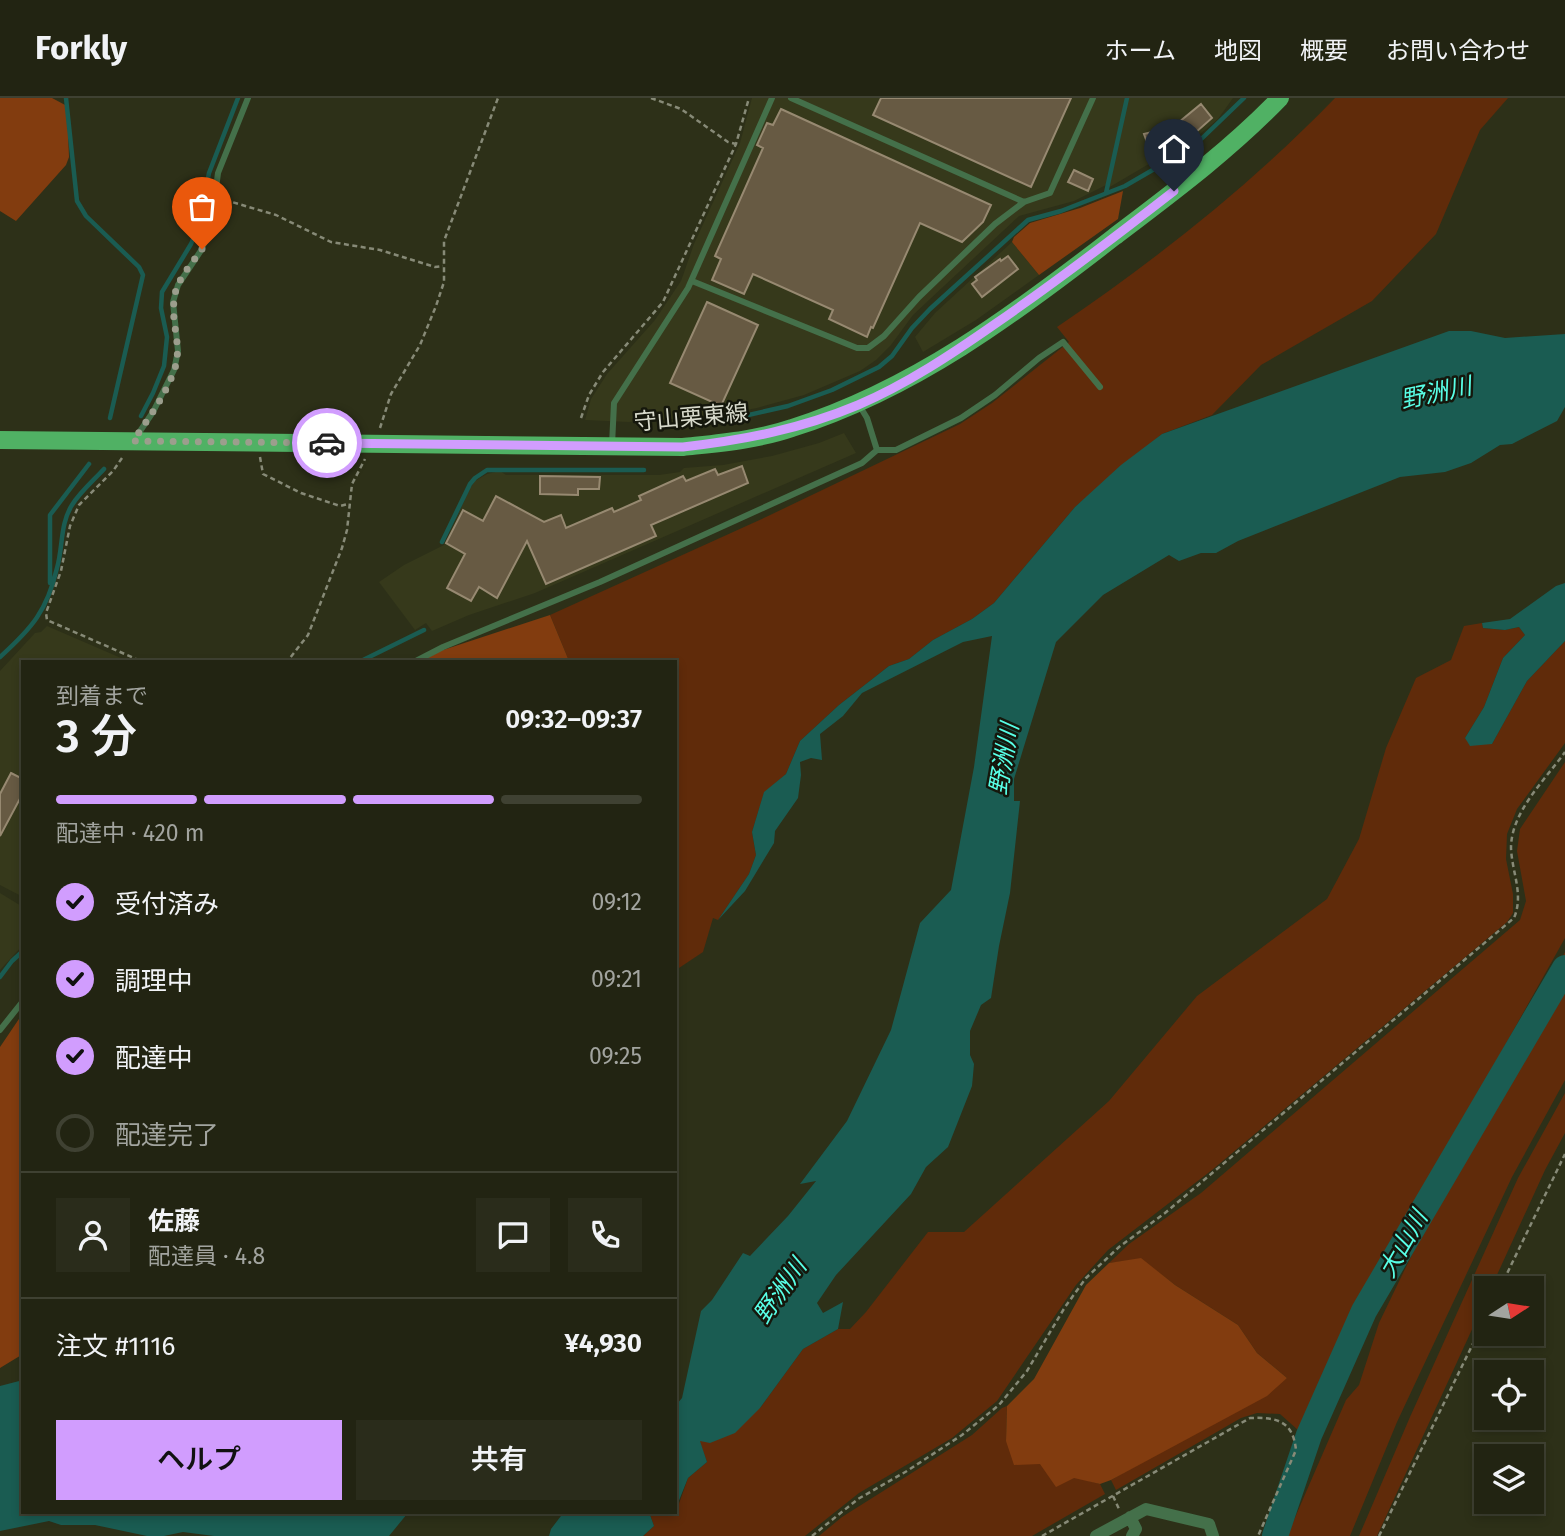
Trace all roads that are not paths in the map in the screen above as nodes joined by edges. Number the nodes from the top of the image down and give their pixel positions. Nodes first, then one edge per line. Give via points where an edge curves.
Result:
1 (248, 98) edge
2 (772, 98) edge
3 (791, 98) edge
4 (1093, 98) edge
5 (1276, 100) edge
6 (1024, 202) junction
7 (692, 281) junction
8 (1100, 387) dead end
9 (859, 405) junction
10 (0, 440) edge
11 (133, 441) junction
12 (612, 447) junction
13 (877, 450) junction
14 (418, 660) edge
15 (21, 1004) edge
16 (0, 1030) edge
17 (1130, 1517) junction
18 (1096, 1536) edge
19 (1132, 1536) edge
20 (1213, 1536) edge

1 - 11 lane via 218,173 212,219 202,249 178,285 173,302 178,351 174,370
2 - 7 lane
3 - 6 lane
4 - 6 lane via 1050,194
5 - 9 main road, 守山栗東線 via 1195,176 1054,283 941,361
6 - 7 lane via 995,224 868,348 857,348
7 - 12 lane via 614,403
8 - 13 lane via 1063,342 961,418 896,450
9 - 12 main road, 守山栗東線 via 737,441
9 - 13 lane
10 - 11 main road, 守山栗東線
11 - 12 main road, 守山栗東線
13 - 14 lane via 862,463 788,498
15 - 16 lane
17 - 18 street
17 - 19 street via 1136,1528
17 - 20 street via 1146,1509 1209,1524

